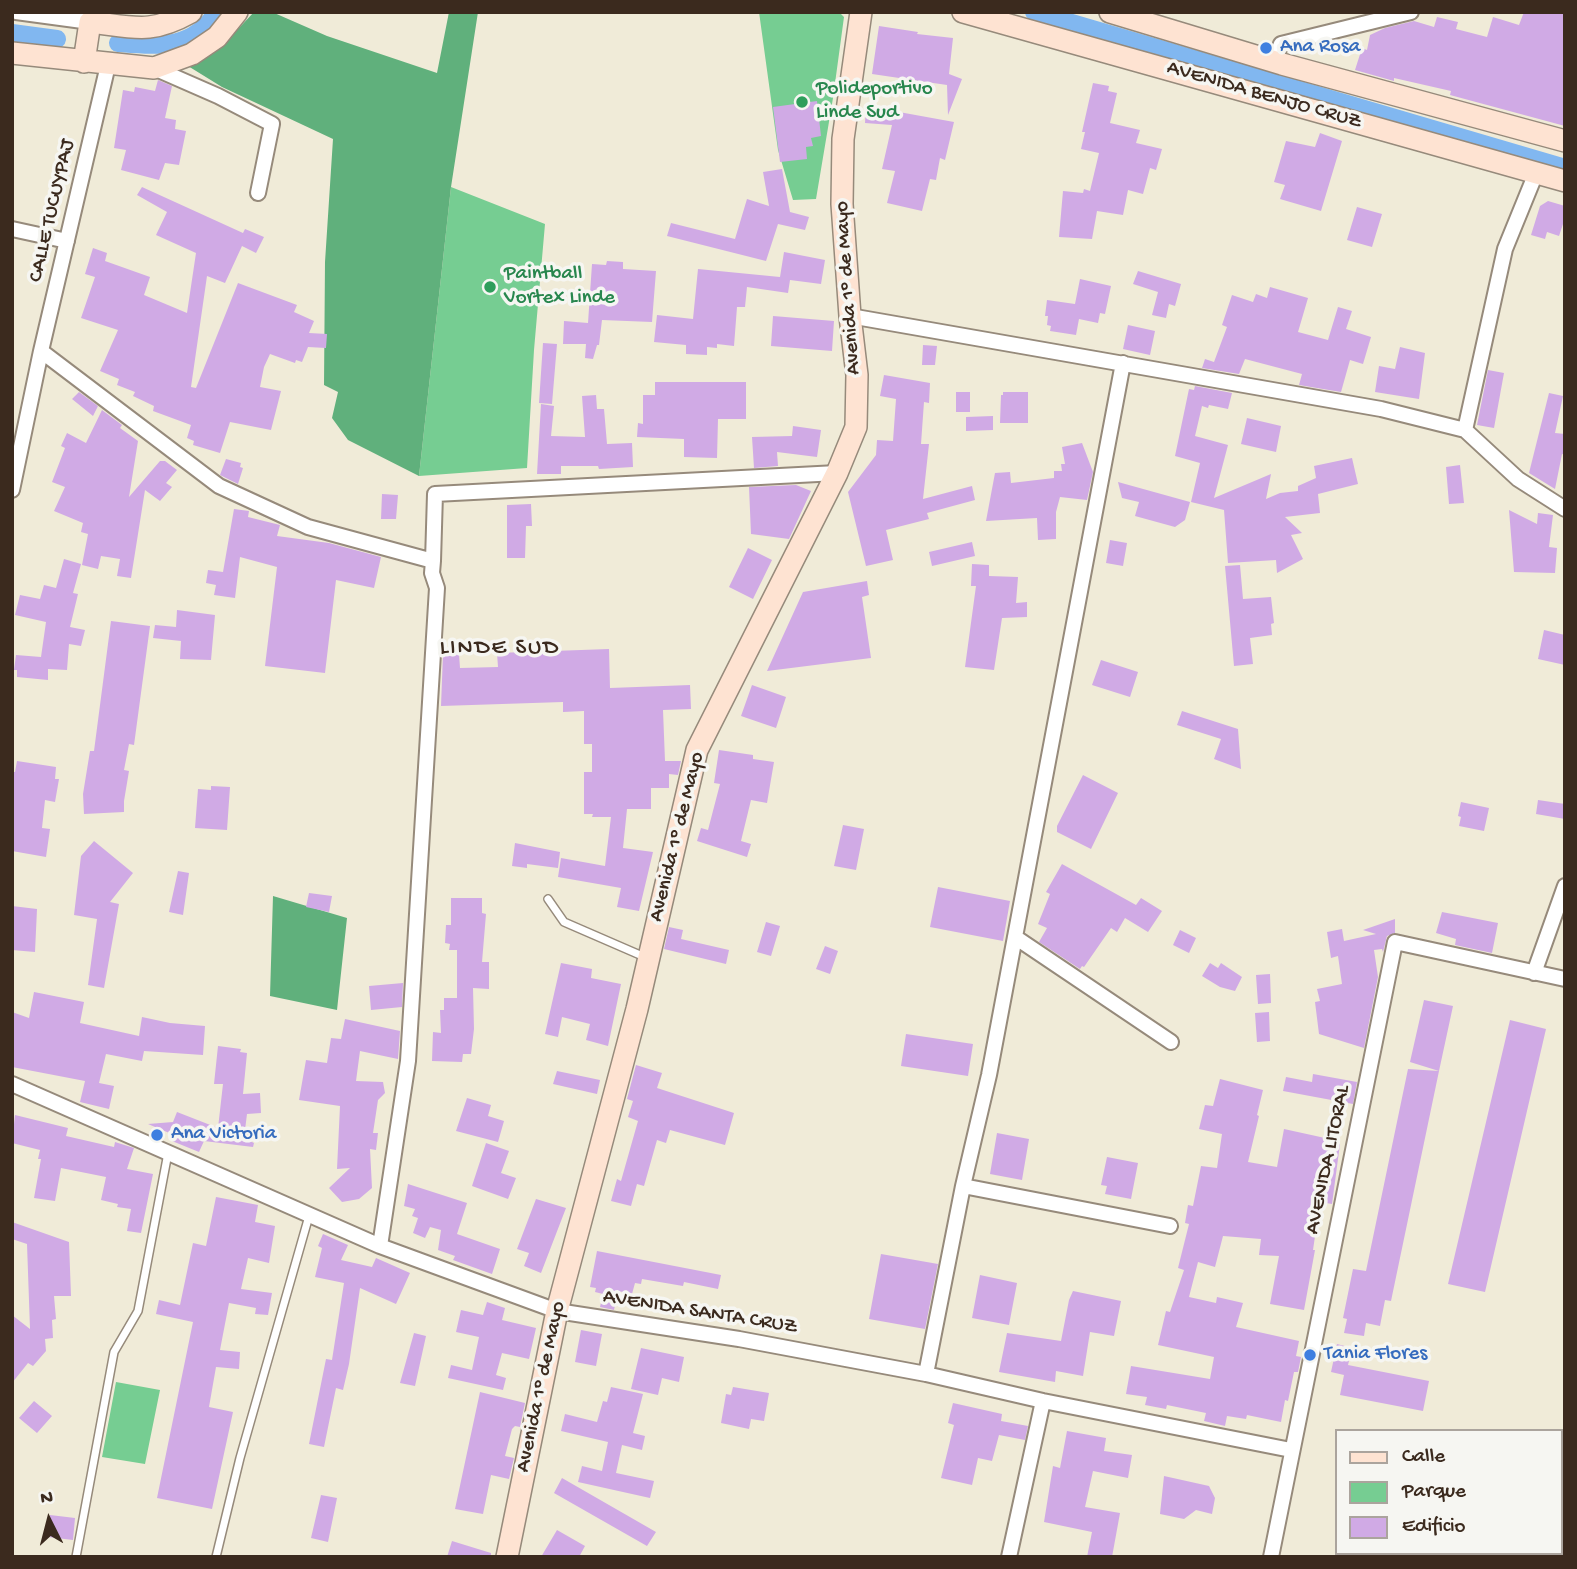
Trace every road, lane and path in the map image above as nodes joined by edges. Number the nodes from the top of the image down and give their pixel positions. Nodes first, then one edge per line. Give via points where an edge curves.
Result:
1 (16, 12) edge
2 (191, 12) edge
3 (237, 12) edge
4 (862, 12) edge
5 (963, 12) edge
6 (1110, 12) edge
7 (1411, 12) edge
8 (37, 13) edge
9 (90, 22) junction
10 (12, 53) edge
11 (1274, 61) junction
12 (84, 62) junction
13 (108, 65) junction
14 (154, 68) junction
15 (1565, 141) edge
16 (1536, 173) junction
17 (1565, 181) edge
18 (258, 192) dead end
19 (12, 229) edge
20 (67, 242) junction
21 (850, 316) junction
22 (41, 351) junction
23 (1123, 363) junction
24 (1465, 430) junction
25 (837, 473) junction
26 (12, 490) edge
27 (1565, 509) edge
28 (433, 561) junction
29 (1565, 886) edge
30 (548, 899) dead end
31 (1015, 937) junction
32 (649, 959) junction
33 (1534, 973) junction
34 (1565, 979) edge
35 (1171, 1042) dead end
36 (12, 1084) edge
37 (168, 1152) junction
38 (963, 1186) junction
39 (309, 1216) junction
40 (1170, 1226) dead end
41 (380, 1246) junction
42 (557, 1311) junction
43 (926, 1374) junction
44 (1043, 1401) junction
45 (1291, 1450) junction
46 (76, 1557) edge
47 (216, 1557) edge
48 (507, 1557) edge
49 (1009, 1557) edge
50 (1271, 1557) edge

1 - 8 street
2 - 9 main road via 149,29
3 - 14 main road via 217,37 192,54
4 - 21 main road, Avenida 1º de Mayo via 843,139 842,204
5 - 16 main road, AVENIDA BENJO CRUZ
6 - 11 main road, AVENIDA BENJO CRUZ
7 - 11 street via 1281,44
8 - 9 street
9 - 12 main road
10 - 12 main road
11 - 15 main road, AVENIDA BENJO CRUZ
12 - 13 main road
13 - 14 main road
13 - 20 street, CALLE TUCUYPAJ
14 - 18 street via 272,124
16 - 17 main road, AVENIDA BENJO CRUZ
16 - 24 street via 1505,248
19 - 20 street
20 - 22 street, CALLE TUCUYPAJ
21 - 23 street
21 - 25 main road, Avenida 1º de Mayo via 857,375 856,427
22 - 26 street, CALLE TUCUYPAJ
22 - 28 street via 219,486 308,527
23 - 24 street via 1381,409
23 - 31 street
24 - 27 street via 1518,479
25 - 28 street via 435,494
25 - 32 main road, Avenida 1º de Mayo via 698,750
28 - 41 street via 437,588 408,1061
29 - 33 street
30 - 32 lane via 564,922
31 - 35 street
31 - 38 street
32 - 42 main road, Avenida 1º de Mayo
33 - 34 street, AVENIDA LITORAL
33 - 45 street, AVENIDA LITORAL via 1395,942
36 - 37 street, AVENIDA SANTA CRUZ
37 - 39 street, AVENIDA SANTA CRUZ
37 - 46 lane via 138,1311 114,1352
38 - 40 street
38 - 43 street
39 - 41 street, AVENIDA SANTA CRUZ
39 - 47 lane
41 - 42 street, AVENIDA SANTA CRUZ
42 - 43 street, AVENIDA SANTA CRUZ
42 - 48 main road, Avenida 1º de Mayo
43 - 44 street, AVENIDA SANTA CRUZ
44 - 45 street, AVENIDA SANTA CRUZ
44 - 49 street
45 - 50 street, AVENIDA LITORAL

